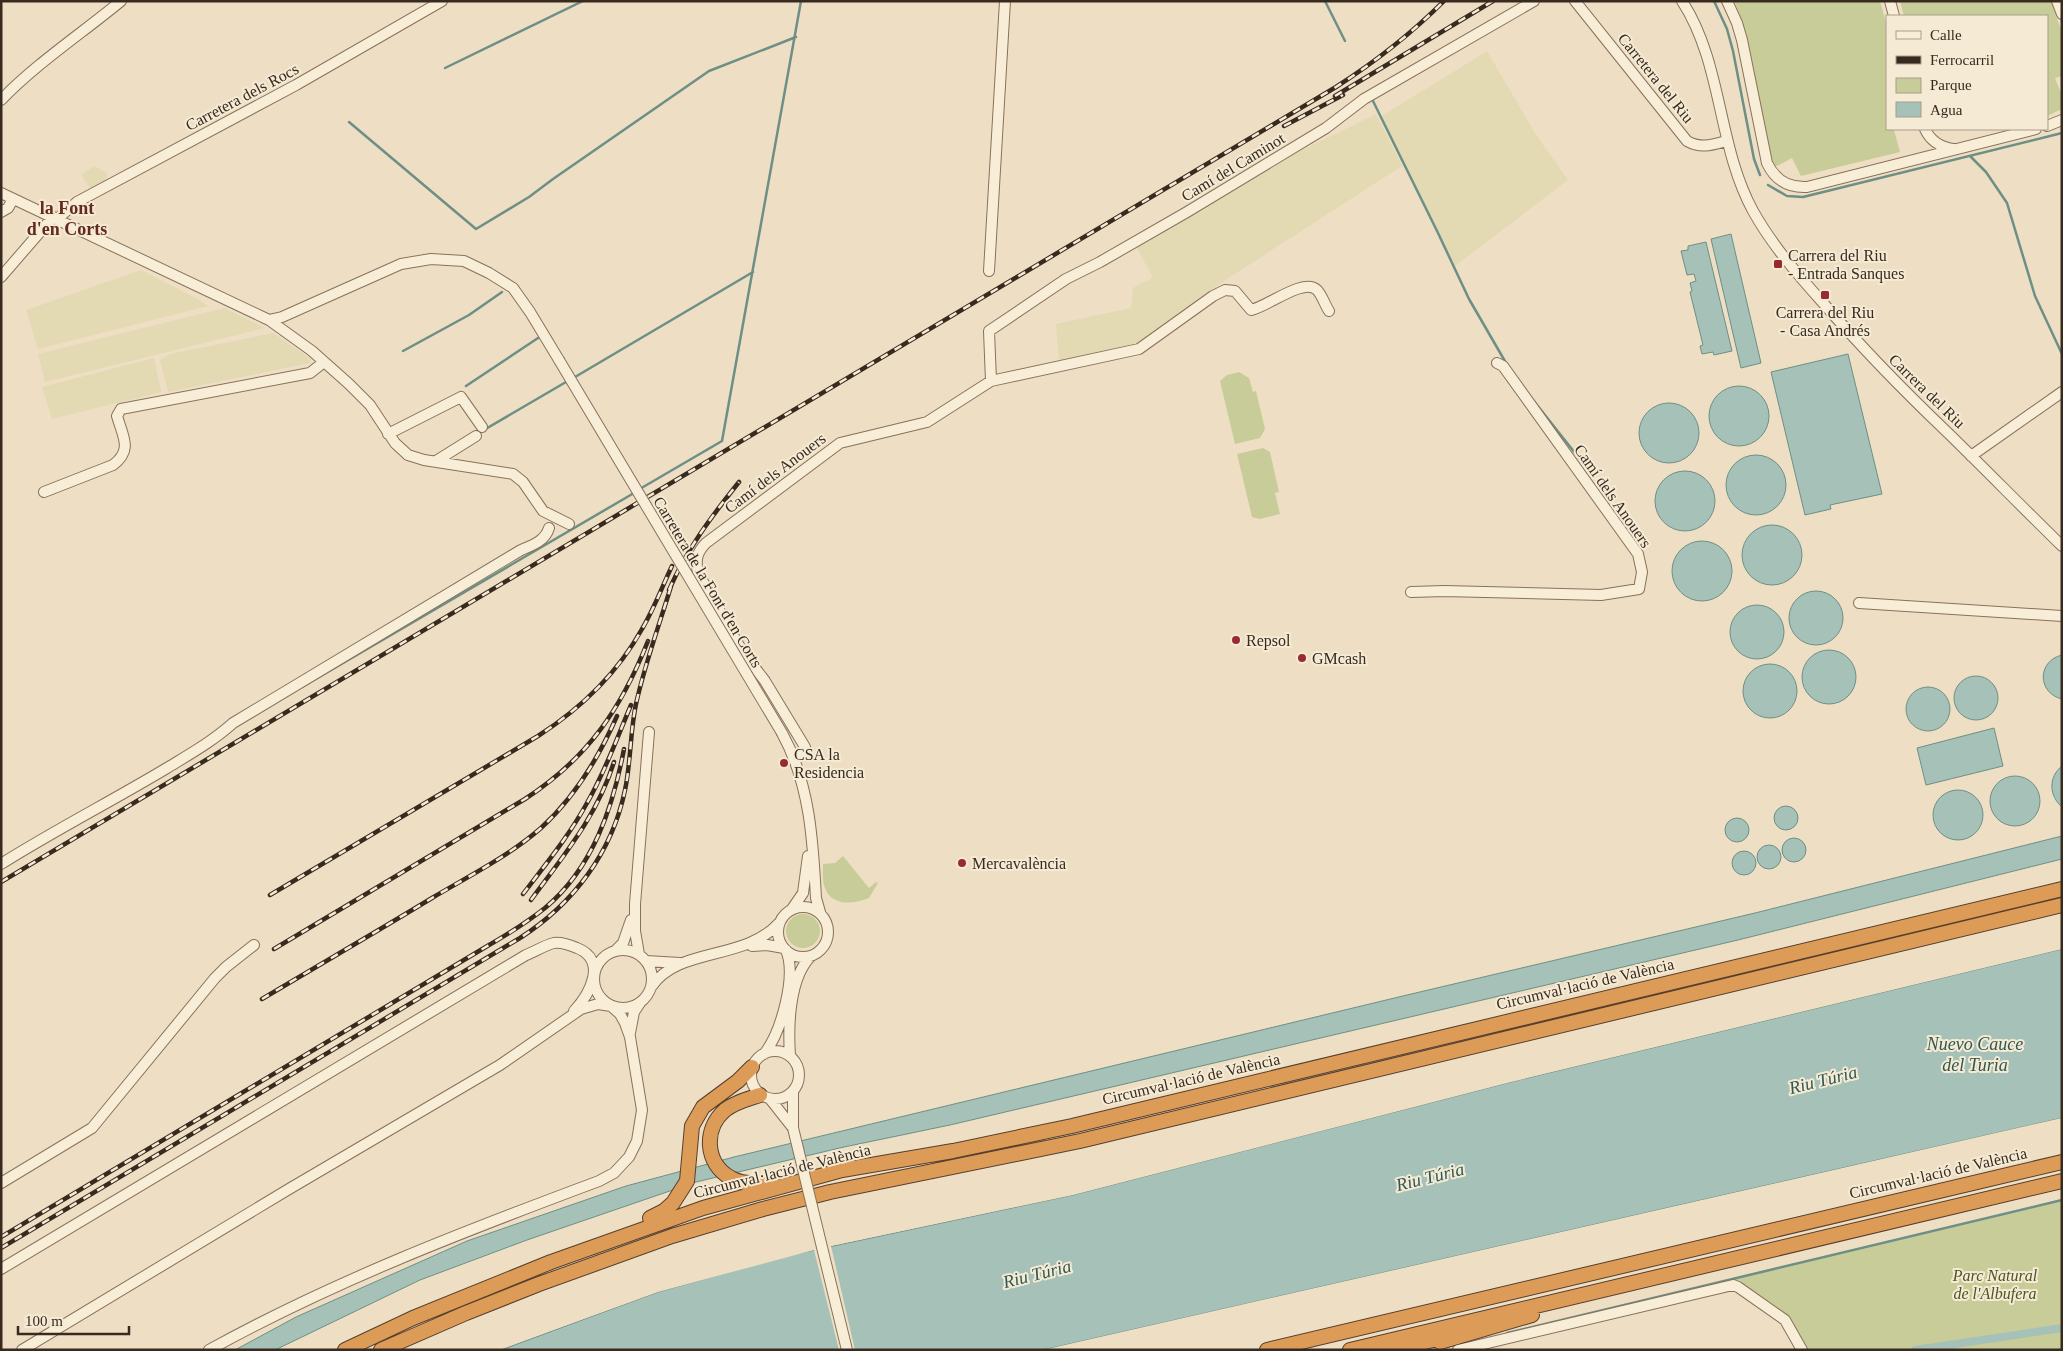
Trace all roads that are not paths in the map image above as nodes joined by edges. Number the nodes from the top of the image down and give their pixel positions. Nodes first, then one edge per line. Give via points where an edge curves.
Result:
1 (121, 1) edge
2 (442, 1) edge
3 (1005, 1) edge
4 (1534, 1) edge
5 (1575, 1) edge
6 (1682, 1) edge
7 (1727, 1) edge
8 (1890, 1) edge
9 (2058, 1) edge
10 (2062, 14) edge
11 (1894, 15) edge
12 (1, 100) edge
13 (2062, 120) edge
14 (2048, 126) edge
15 (1926, 130) edge
16 (2032, 130) edge
17 (1726, 141) junction
18 (1956, 149) junction
19 (1, 193) edge
20 (13, 199) junction
21 (1, 212) edge
22 (55, 218) junction
23 (989, 271) dead end
24 (1, 277) edge
25 (1329, 311) dead end
26 (268, 320) junction
27 (324, 362) junction
28 (1497, 363) dead end
29 (991, 381) junction
30 (2062, 392) edge
31 (388, 434) junction
32 (1972, 456) junction
33 (436, 461) junction
34 (44, 492) dead end
35 (569, 524) dead end
36 (549, 528) dead end
37 (2062, 546) edge
38 (1411, 592) dead end
39 (1859, 604) dead end
40 (2062, 616) edge
41 (649, 732) dead end
42 (795, 760) junction
43 (810, 827) junction
44 (1, 864) edge
45 (2062, 888) edge
46 (635, 904) junction
47 (2062, 905) edge
48 (792, 909) junction
49 (820, 912) junction
50 (780, 923) junction
51 (254, 945) dead end
52 (744, 946) junction
53 (785, 949) junction
54 (615, 951) junction
55 (811, 956) junction
56 (642, 958) junction
57 (684, 963) junction
58 (594, 974) junction
59 (1723, 986) junction
60 (648, 992) junction
61 (611, 1006) junction
62 (562, 1022) junction
63 (1447, 1036) junction
64 (630, 1037) junction
65 (764, 1054) junction
66 (790, 1056) junction
67 (752, 1067) junction
68 (793, 1091) junction
69 (765, 1097) junction
70 (794, 1128) junction
71 (2062, 1162) edge
72 (842, 1170) junction
73 (2062, 1181) edge
74 (1, 1183) edge
75 (1861, 1229) junction
76 (551, 1262) junction
77 (1, 1269) edge
78 (1540, 1313) junction
79 (1424, 1332) junction
80 (22, 1350) edge
81 (209, 1350) edge
82 (345, 1350) edge
83 (381, 1350) edge
84 (847, 1350) edge
85 (1267, 1350) edge
86 (1338, 1350) edge
87 (1350, 1350) edge
88 (1392, 1350) edge
89 (1410, 1350) edge
90 (1458, 1350) edge
91 (1802, 1350) edge

1 - 12 street
2 - 22 street, Carretera dels Rocs via 296,86 77,202
3 - 23 street
4 - 29 street, Camí del Caminot via 1364,99 1326,128 1187,212 1066,279 989,331
5 - 17 street, Carretera del Riu via 1687,142 1706,146
6 - 17 street, Carrera del Riu via 1706,52
7 - 18 street via 1742,40 1768,163 1773,174 1784,184 1807,187
8 - 11 street
9 - 10 street
13 - 14 street
15 - 18 street via 1936,142
16 - 18 street
17 - 32 street, Carrera del Riu via 1742,189 1764,230 1788,261 1872,359
19 - 20 street
20 - 21 street
20 - 22 street
22 - 24 street, Carretera dels Rocs
22 - 26 street
25 - 29 street, Camí dels Anouers via 1316,289 1308,286 1251,310 1235,291 1225,290 1138,348
26 - 27 street
26 - 42 street, Carretera de la Font d'en Corts, bridge via 289,315 401,264 431,259 464,261 512,288 559,360 782,733
27 - 31 street via 370,405
27 - 34 street via 300,375 121,408 117,416 126,448 121,459
28 - 38 street, Camí dels Anouers via 1638,554 1642,572 1639,589 1601,595
29 - 42 street, Camí dels Anouers via 927,422 848,440 832,448 706,543 697,554 696,567 702,583 805,747 803,754
30 - 32 street
31 - 33 street via 408,455
31 - 33 street via 461,398 479,432
32 - 37 street, Carrera del Riu
33 - 35 street via 513,474 523,482 543,511
36 - 44 street via 540,541 234,723 218,737 133,789
39 - 40 street
41 - 46 street
42 - 43 street, Carretera de la Font d'en Corts via 808,806
43 - 48 street, Carretera de la Font d'en Corts via 805,886
43 - 49 street, Carretera de la Font d'en Corts
45 - 63 highway, Circumval·lació de València
46 - 54 street via 628,932
46 - 56 street via 635,930
47 - 59 highway, Circumval·lació de València
48 - 49 street via 807,907
48 - 50 street
49 - 55 street via 826,922 828,936 822,949
50 - 52 street via 767,936
50 - 53 street via 778,936
51 - 74 street via 215,978 92,1128
52 - 53 street via 767,944
52 - 57 street
53 - 55 street via 798,956
53 - 65 street via 790,969 783,1009 777,1032
54 - 56 street via 625,950
54 - 58 street via 601,960
55 - 66 street via 798,974 788,1033
56 - 57 street
56 - 60 street via 651,971
57 - 60 street via 658,976
58 - 61 street via 594,986 599,996
58 - 62 street via 587,995
58 - 77 street via 594,965 586,953 568,945 554,943 526,955
59 - 63 highway via 1567,1013 1464,1037
59 - 83 highway, Circumval·lació de València via 1080,1141 830,1192 763,1209 672,1236 539,1284
60 - 61 street via 638,1004 628,1008
60 - 64 street via 635,1008
61 - 62 street via 592,1004
61 - 64 street via 620,1014
62 - 80 street via 500,1066
63 - 72 highway, Circumval·lació de València via 1072,1126
64 - 81 street via 642,1110 641,1126 629,1157 614,1173 405,1255 298,1303
65 - 66 street via 777,1051
65 - 67 street
66 - 68 street via 799,1074
67 - 69 street via 752,1082
67 - 76 highway via 703,1107 692,1126 687,1181 674,1203 652,1218 570,1250
68 - 69 street via 778,1099
68 - 70 street
69 - 70 street
69 - 72 highway via 733,1105 716,1120 710,1137 712,1156 720,1170 740,1182 760,1183 828,1169
70 - 84 street, bridge
71 - 85 highway, Circumval·lació de València
72 - 76 highway, Circumval·lació de València via 684,1214
73 - 75 highway
75 - 78 highway via 1764,1258
75 - 79 highway
76 - 82 highway, Circumval·lació de València via 413,1318
78 - 88 highway
78 - 89 highway
79 - 86 highway
79 - 87 highway
90 - 91 street via 1733,1285 1785,1320

